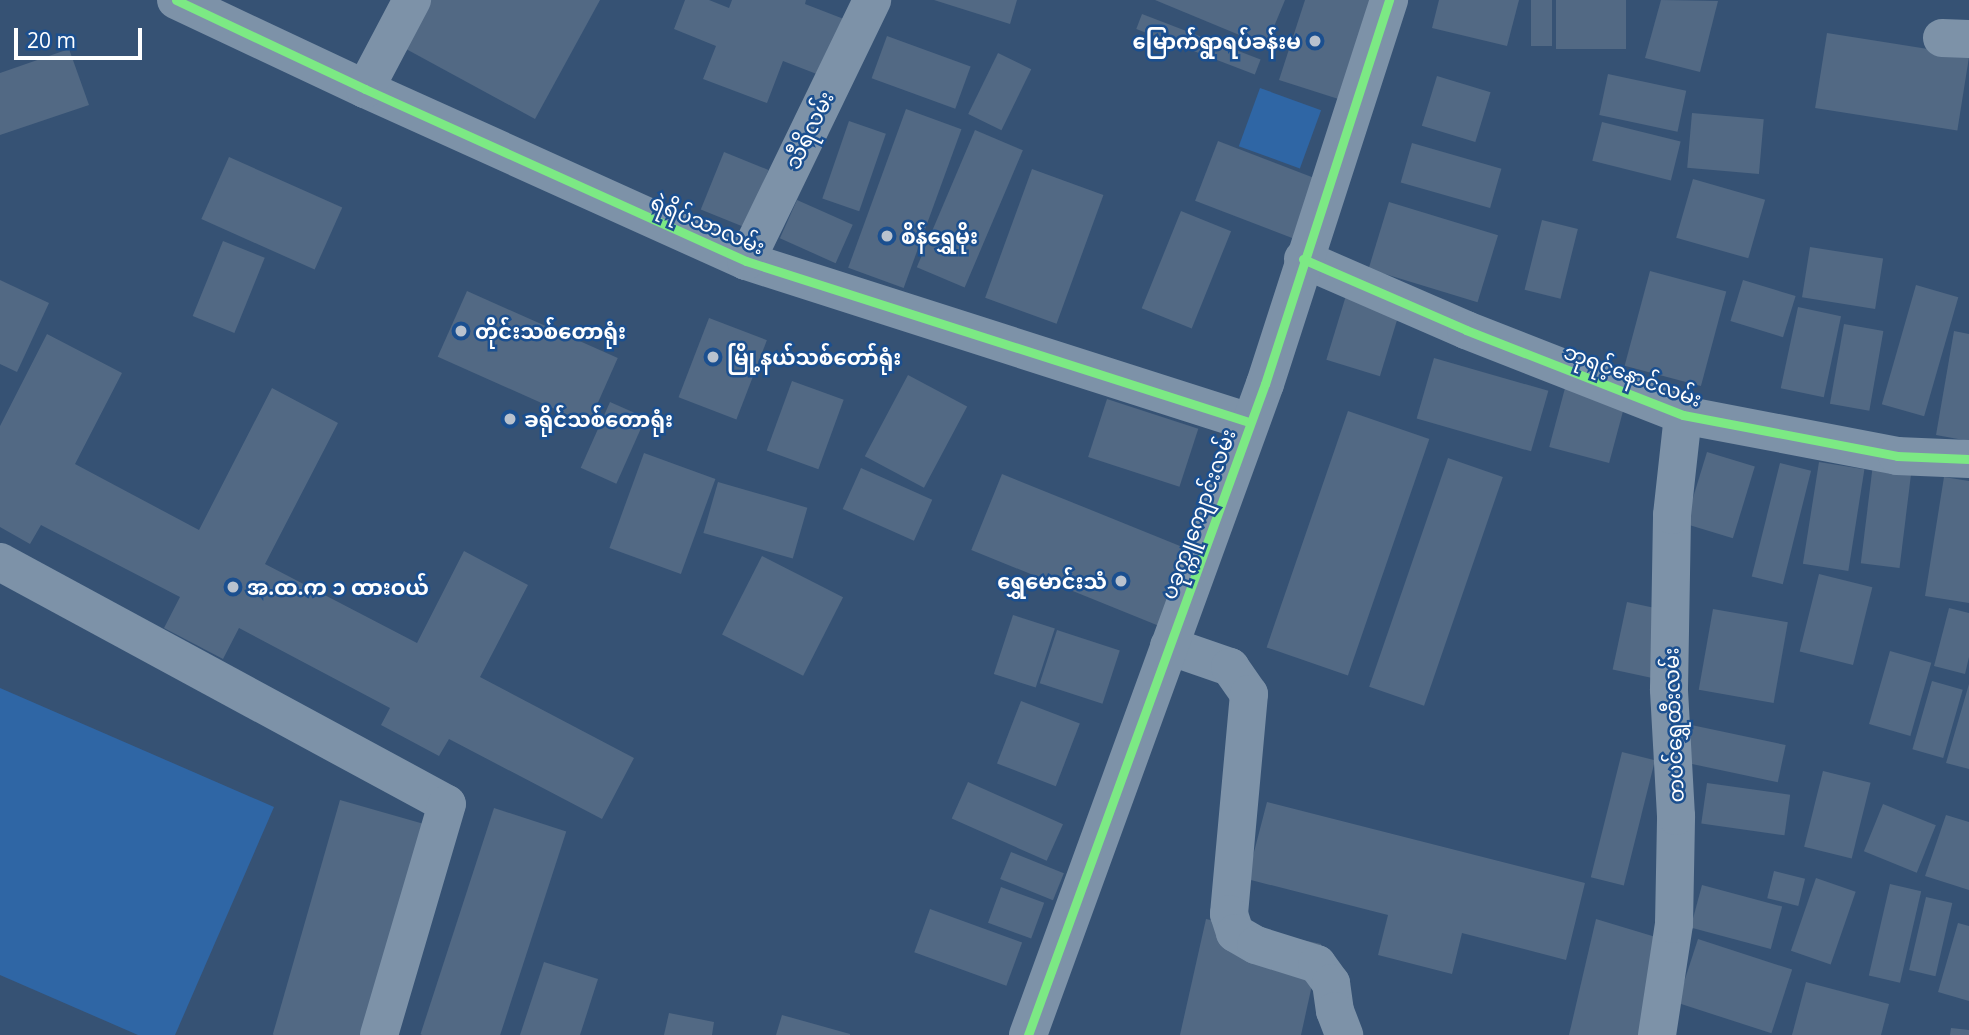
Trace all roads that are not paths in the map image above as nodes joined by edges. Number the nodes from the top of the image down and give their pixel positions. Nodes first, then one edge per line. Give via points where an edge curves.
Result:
1 (176, 0) edge
2 (412, 0) edge
3 (872, 0) edge
4 (1389, 0) edge
5 (365, 89) junction
6 (1303, 259) junction
7 (746, 261) junction
8 (1683, 415) junction
9 (1249, 422) junction
10 (1969, 459) edge
11 (0, 562) edge
12 (1169, 646) junction
13 (379, 1035) edge
14 (1028, 1035) edge
15 (1344, 1035) edge
16 (1657, 1035) edge

1 - 5 street, ရဲရိပ်သာလမ်း
2 - 5 street
3 - 7 street, သီရိလမ်း
4 - 6 street, ပခုက္ကူကျောင်းလမ်း
5 - 7 street, ရဲရိပ်သာလမ်း
6 - 8 street, ဘုရင့်နောင်လမ်း via 1466,330
6 - 9 street, ပခုက္ကူကျောင်းလမ်း
7 - 9 street, ရဲရိပ်သာလမ်း
8 - 10 street, ဘုရင့်နောင်လမ်း via 1896,457
8 - 16 street, တပင်ရွှေထီးလမ်း via 1672,515 1669,689 1676,816 1674,924
9 - 12 street, ပခုက္ကူကျောင်းလမ်း
11 - 13 street via 447,804
12 - 14 street, ပခုက္ကူကျောင်းလမ်း
12 - 15 street via 1230,667 1249,694 1229,914 1235,933 1256,945 1318,964 1331,983

